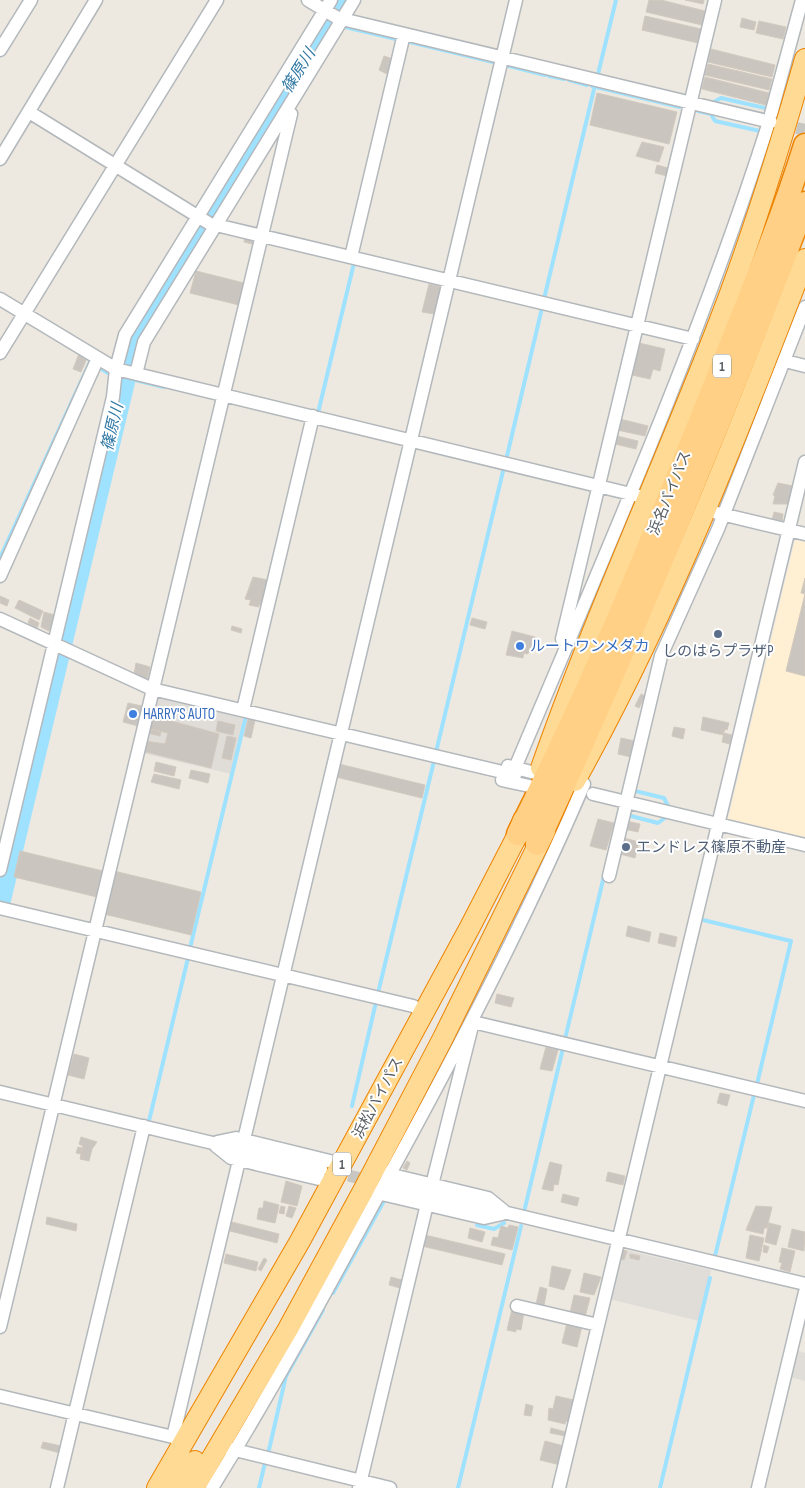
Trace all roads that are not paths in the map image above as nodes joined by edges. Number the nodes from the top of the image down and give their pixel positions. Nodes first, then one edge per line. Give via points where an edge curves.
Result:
1 (30, 0) edge
2 (96, 0) edge
3 (217, 0) edge
4 (308, 0) edge
5 (354, 0) edge
6 (516, 0) edge
7 (715, 0) edge
8 (802, 0) edge
9 (334, 13) edge
10 (404, 34) junction
11 (0, 50) edge
12 (502, 58) junction
13 (805, 59) edge
14 (690, 103) junction
15 (286, 111) junction
16 (30, 112) junction
17 (776, 123) junction
18 (805, 145) edge
19 (0, 159) edge
20 (116, 165) junction
21 (805, 203) edge
22 (208, 222) junction
23 (261, 236) junction
24 (351, 257) junction
25 (805, 259) edge
26 (449, 281) junction
27 (0, 299) edge
28 (805, 307) edge
29 (24, 314) junction
30 (637, 326) junction
31 (693, 339) junction
32 (0, 353) edge
33 (98, 358) junction
34 (785, 361) junction
35 (805, 366) edge
36 (126, 372) junction
37 (222, 395) junction
38 (313, 416) junction
39 (411, 440) junction
40 (805, 462) edge
41 (599, 485) junction
42 (640, 496) junction
43 (715, 512) junction
44 (789, 530) junction
45 (805, 534) edge
46 (0, 576) edge
47 (0, 619) edge
48 (569, 642) junction
49 (59, 646) junction
50 (152, 689) junction
51 (243, 710) junction
52 (341, 734) junction
53 (446, 759) junction
54 (515, 772) junction
55 (536, 780) junction
56 (579, 791) junction
57 (628, 795) junction
58 (625, 809) junction
59 (666, 812) junction
60 (718, 824) junction
61 (527, 839) junction
62 (805, 845) edge
63 (0, 870) edge
64 (609, 876) dead end
65 (1, 908) edge
66 (95, 930) junction
67 (283, 975) junction
68 (424, 1012) junction
69 (473, 1022) junction
70 (660, 1067) junction
71 (0, 1092) edge
72 (805, 1101) edge
73 (53, 1105) junction
74 (144, 1126) junction
75 (212, 1143) junction
76 (241, 1150) junction
77 (342, 1164) junction
78 (327, 1175) junction
79 (380, 1183) junction
80 (432, 1185) junction
81 (427, 1204) junction
82 (507, 1213) junction
83 (618, 1240) junction
84 (805, 1284) edge
85 (805, 1292) edge
86 (517, 1306) dead end
87 (598, 1325) junction
88 (0, 1327) edge
89 (288, 1328) junction
90 (0, 1396) edge
91 (75, 1414) junction
92 (178, 1441) junction
93 (228, 1447) junction
94 (360, 1484) edge
95 (58, 1488) edge
96 (157, 1488) edge
97 (178, 1488) edge
98 (194, 1488) edge
99 (212, 1488) edge
100 (390, 1488) edge
101 (559, 1488) edge
102 (758, 1488) edge

1 - 11 street
2 - 16 street
3 - 20 street
4 - 9 street
5 - 9 street
6 - 12 street
7 - 14 street
8 - 17 street
9 - 10 street
9 - 15 street
9 - 22 street
10 - 12 street
10 - 24 street
12 - 14 street
12 - 26 street
13 - 17 highway
14 - 17 street
14 - 30 street
15 - 22 street
15 - 23 street via 291,114
16 - 19 street
16 - 20 street
17 - 31 street
17 - 42 highway via 728,299
18 - 61 highway, 浜名バイパス / 1 via 665,507 565,738
20 - 22 street
20 - 29 street
21 - 61 highway, 浜名バイパス / 1 via 671,540
22 - 23 street
22 - 36 street
22 - 36 street via 124,336
23 - 24 street
23 - 37 street
24 - 26 street
25 - 43 highway
26 - 30 street
26 - 39 street
27 - 29 street
28 - 34 street
29 - 32 street
29 - 33 street
30 - 31 street
30 - 41 street
31 - 42 street
33 - 36 street
33 - 46 street
34 - 35 street
34 - 43 street
36 - 37 street
36 - 49 street via 113,397
37 - 38 street
37 - 50 street
38 - 39 street
38 - 51 street
39 - 41 street
39 - 52 street
40 - 44 street
41 - 42 street
41 - 48 street via 562,639
42 - 48 street
42 - 55 highway
43 - 44 street
43 - 56 highway via 649,640
43 - 57 street via 662,656
44 - 45 street
44 - 60 street
47 - 49 street
48 - 54 street
49 - 50 street
49 - 63 street
50 - 51 street
50 - 66 street
51 - 52 street
52 - 53 street
52 - 67 street
53 - 54 street via 469,757
53 - 55 street via 466,771
54 - 55 street
55 - 61 highway
56 - 57 street
56 - 58 street
56 - 59 street
56 - 61 highway
56 - 69 street
57 - 59 street via 647,799
58 - 59 street via 643,814
58 - 64 street
59 - 60 street
60 - 62 street
60 - 70 street
61 - 68 highway, 浜松バイパス / 1
61 - 79 highway, 浜松バイパス / 1
65 - 66 street
66 - 67 street
66 - 73 street
67 - 68 street via 413,1006
67 - 76 street
68 - 77 highway, 浜松バイパス / 1
69 - 70 street
69 - 79 street
69 - 80 street
70 - 72 street
70 - 83 street
71 - 73 street
73 - 74 street
73 - 88 street
74 - 75 street
74 - 91 street
75 - 76 street via 231,1158
75 - 76 street via 236,1138
76 - 77 street
76 - 78 street
76 - 92 street
77 - 78 highway, 浜松バイパス / 1
78 - 92 highway, 浜松バイパス / 1 via 260,1313
79 - 80 street
79 - 81 street
79 - 82 street
79 - 89 highway, 浜松バイパス / 1
79 - 93 street via 301,1336
80 - 82 street via 488,1198
81 - 82 street via 484,1218
81 - 94 street
82 - 83 street
83 - 84 street
83 - 87 street
85 - 102 street
86 - 87 street
87 - 101 street
89 - 93 highway, 浜松バイパス / 1
89 - 97 highway
90 - 91 street
91 - 92 street
91 - 95 street
92 - 96 highway, 浜松バイパス / 1
93 - 94 street
93 - 98 highway, 浜松バイパス / 1
93 - 99 street
94 - 100 street

